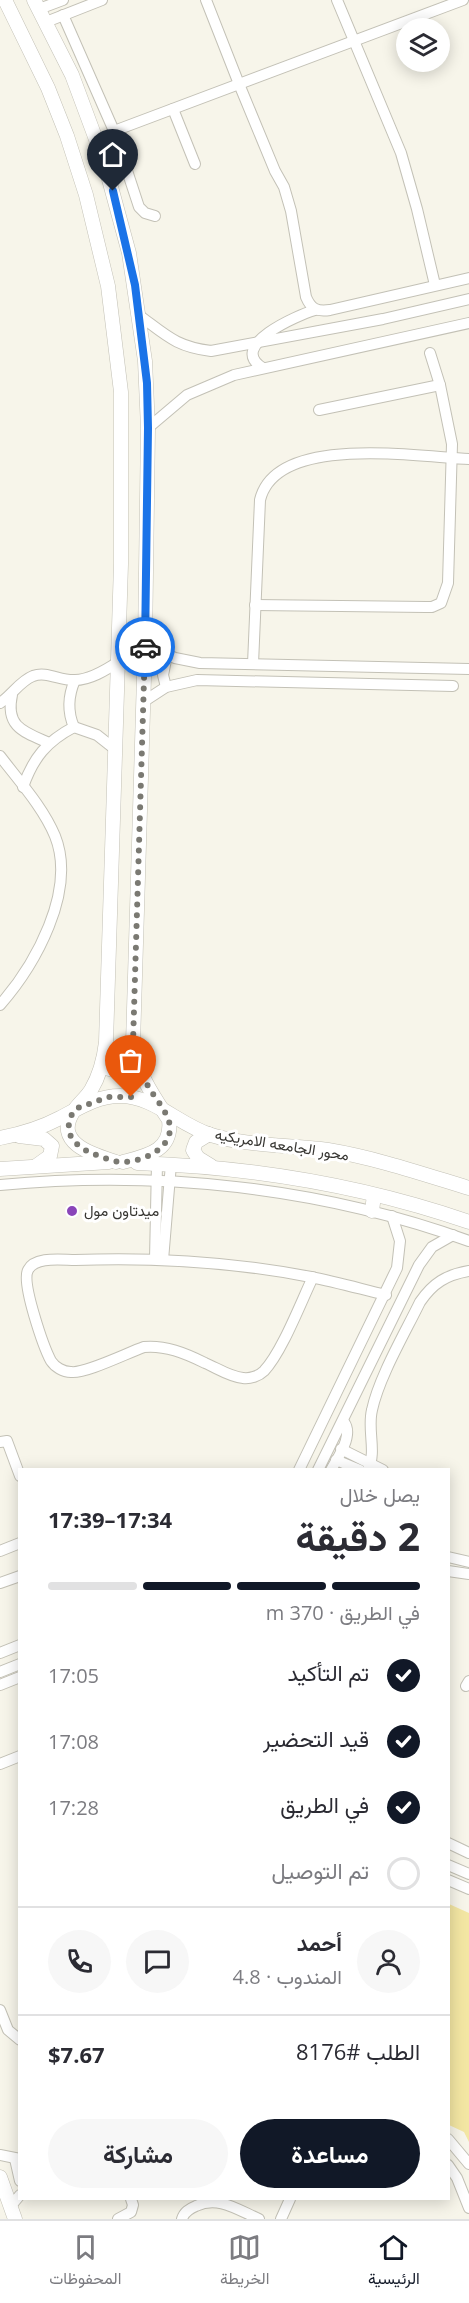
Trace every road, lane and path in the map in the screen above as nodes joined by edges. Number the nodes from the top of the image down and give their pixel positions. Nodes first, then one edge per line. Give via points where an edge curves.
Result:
1 (4, 0) edge
2 (63, 0) edge
3 (102, 0) edge
4 (206, 0) edge
5 (337, 0) edge
6 (463, 0) edge
7 (88, 2) edge
8 (37, 5) edge
9 (63, 15) junction
10 (46, 22) junction
11 (354, 42) junction
12 (72, 75) junction
13 (239, 84) junction
14 (48, 88) junction
15 (173, 109) junction
16 (93, 130) junction
17 (114, 131) junction
18 (67, 136) junction
19 (195, 164) dead end
20 (155, 216) dead end
21 (469, 278) edge
22 (435, 285) junction
23 (469, 299) edge
24 (315, 310) junction
25 (140, 316) junction
26 (469, 323) edge
27 (259, 342) junction
28 (430, 353) dead end
29 (263, 368) junction
30 (440, 385) junction
31 (319, 410) dead end
32 (148, 428) junction
33 (452, 458) junction
34 (469, 459) edge
35 (255, 605) junction
36 (145, 644) junction
37 (167, 655) junction
38 (118, 662) junction
39 (254, 664) junction
40 (295, 665) junction
41 (403, 668) junction
42 (418, 668) junction
43 (469, 669) edge
44 (75, 680) junction
45 (295, 682) junction
46 (403, 685) junction
47 (418, 685) junction
48 (453, 686) dead end
49 (166, 687) junction
50 (12, 695) junction
51 (143, 702) junction
52 (0, 703) edge
53 (74, 727) junction
54 (49, 743) junction
55 (116, 750) junction
56 (0, 756) edge
57 (23, 788) junction
58 (0, 1005) edge
59 (134, 1055) junction
60 (103, 1061) junction
61 (75, 1109) junction
62 (163, 1110) junction
63 (209, 1134) junction
64 (6, 1136) edge
65 (120, 1162) junction
66 (164, 1164) junction
67 (36, 1166) junction
68 (210, 1166) junction
69 (0, 1169) edge
70 (157, 1180) junction
71 (169, 1181) junction
72 (0, 1185) edge
73 (469, 1188) edge
74 (374, 1195) junction
75 (162, 1201) junction
76 (372, 1211) junction
77 (392, 1216) junction
78 (469, 1222) edge
79 (453, 1235) junction
80 (469, 1240) edge
81 (159, 1260) junction
82 (469, 1271) edge
83 (313, 1277) junction
84 (386, 1295) junction
85 (343, 1421) junction
86 (0, 1442) edge
87 (341, 1449) junction
88 (334, 1465) edge
89 (370, 1467) edge
90 (300, 1468) edge
91 (319, 1468) edge
92 (350, 1468) edge
93 (18, 1471) edge
94 (18, 1544) edge
95 (0, 1551) edge
96 (450, 1557) edge
97 (469, 1562) edge
98 (450, 1570) edge
99 (469, 1574) edge
100 (18, 1577) edge
101 (0, 1583) edge
102 (18, 1646) edge
103 (0, 1653) edge
104 (18, 1665) edge
105 (0, 1671) edge
106 (18, 1678) edge
107 (0, 1685) edge
108 (18, 1757) edge
109 (0, 1764) edge
110 (450, 1844) edge
111 (469, 1852) edge
112 (450, 1866) edge
113 (469, 1874) edge
114 (450, 1881) edge
115 (469, 1889) edge
116 (0, 2010) edge
117 (18, 2038) edge
118 (450, 2141) edge
119 (0, 2155) edge
120 (17, 2159) edge
121 (469, 2164) edge
122 (450, 2169) edge
123 (18, 2176) edge
124 (0, 2177) edge
125 (131, 2200) edge
126 (187, 2200) edge
127 (216, 2200) edge
128 (290, 2200) edge
129 (469, 2208) edge
130 (13, 2213) edge
131 (183, 2217) edge
132 (118, 2219) edge
133 (259, 2219) edge
134 (281, 2219) edge

1 - 14 main road
2 - 8 street
3 - 7 street
4 - 13 street
5 - 11 street
6 - 11 street
7 - 9 street
8 - 10 main road
9 - 10 street
9 - 17 street
10 - 12 main road
11 - 13 street
11 - 22 street via 401,153
12 - 14 main road via 64,90
12 - 16 main road
13 - 15 street
13 - 24 street via 284,187 306,297
14 - 18 main road
15 - 17 street
15 - 19 street
16 - 18 main road via 78,123
16 - 25 main road via 122,222
17 - 20 street via 139,207
18 - 38 main road via 102,256 121,392
21 - 22 street
22 - 24 street via 330,310
23 - 27 street
24 - 27 street via 283,323
25 - 27 street via 177,344 193,349 211,351
25 - 32 main road
26 - 29 street
27 - 29 street via 253,356
28 - 30 street
29 - 32 street via 203,386
30 - 31 street
30 - 33 street
32 - 36 main road
33 - 34 street
33 - 35 street via 333,454 280,471 265,486 260,500
33 - 35 street via 448,583 445,598 438,605
35 - 39 street
36 - 37 street
36 - 51 main road
37 - 39 street via 200,663
37 - 49 street via 163,675
38 - 44 street via 102,672
38 - 55 main road
39 - 40 street
40 - 41 street
40 - 45 street
41 - 42 street
41 - 46 street
42 - 43 street
42 - 47 street
44 - 50 street via 47,674 33,676
44 - 53 street via 69,707
45 - 46 street
45 - 49 street via 197,680
46 - 47 street
47 - 48 street
49 - 51 street
50 - 52 street
50 - 54 street via 10,709 15,723 23,732
51 - 59 main road
53 - 54 street
53 - 55 street via 97,735
54 - 57 street via 31,766
55 - 60 main road
56 - 57 street
57 - 58 street via 56,838 60,879 40,947
59 - 60 main road via 131,1066 123,1072 109,1069
59 - 62 main road
60 - 61 main road via 90,1092
61 - 62 main road, محور الجامعه الامريكيه via 120,1096 142,1100
61 - 64 main road, محور الجامعه الامريكيه via 45,1125
61 - 65 main road via 69,1121 74,1142 85,1151
62 - 63 main road, محور الجامعه الامريكيه
62 - 65 main road via 170,1120 170,1134 163,1146 152,1154
63 - 68 main road via 196,1142 193,1150
63 - 73 main road, محور الجامعه الامريكيه via 330,1151
64 - 67 main road via 44,1139 50,1143 50,1156
65 - 66 main road, محور الجامعه الامريكيه
65 - 67 main road, محور الجامعه الامريكيه
66 - 68 main road, محور الجامعه الامريكيه
66 - 70 street
66 - 71 street
67 - 69 main road, محور الجامعه الامريكيه
68 - 74 main road, محور الجامعه الامريكيه
70 - 71 street
70 - 72 street via 115,1178
70 - 75 street
71 - 75 street
71 - 76 street via 253,1189
74 - 76 main road
74 - 78 main road, محور الجامعه الامريكيه
75 - 81 street
76 - 77 street
77 - 79 street
77 - 84 street via 400,1253
79 - 80 street
79 - 85 street via 432,1247 423,1258
81 - 83 street
81 - 83 street via 43,1261 32,1265 26,1285 51,1361 74,1372 156,1346 235,1376 254,1377 265,1370 276,1354
82 - 89 street via 440,1280 420,1302 372,1409
83 - 84 street
84 - 90 street
85 - 87 street via 348,1433
85 - 91 street
86 - 93 street via 7,1441
87 - 88 street
87 - 89 street
88 - 92 street
94 - 95 street
96 - 97 street
98 - 99 street
100 - 101 street
102 - 103 street
104 - 105 street
106 - 107 street
108 - 109 street
110 - 111 street
112 - 113 street
114 - 115 street
116 - 117 street via 8,2030
118 - 121 street
119 - 120 street
120 - 123 street
122 - 129 street
124 - 130 main road
125 - 132 street via 131,2212
126 - 131 street
127 - 131 street via 205,2202
127 - 133 street
128 - 134 street

